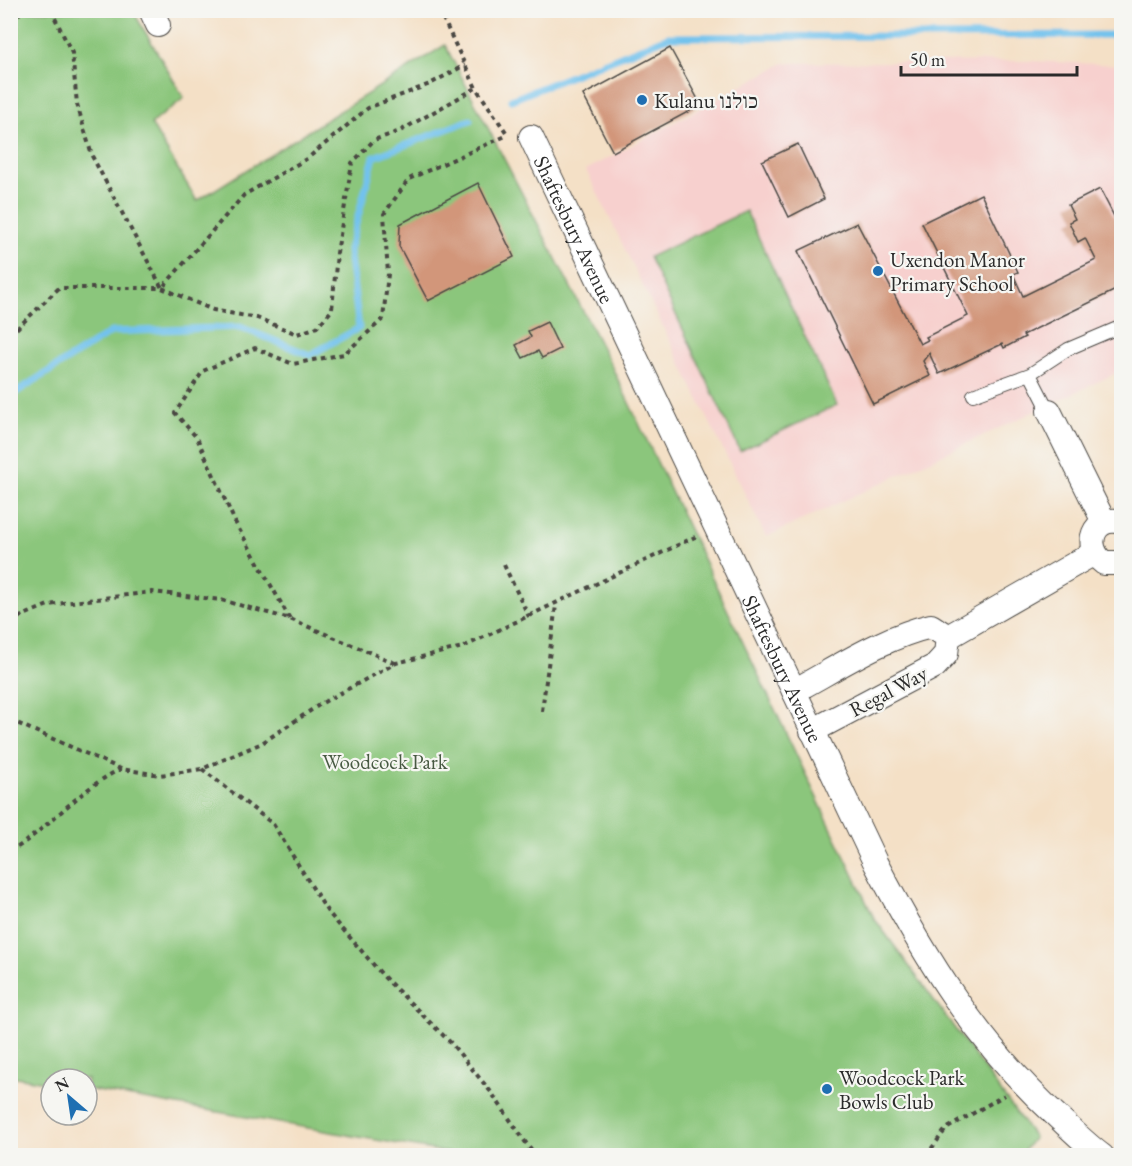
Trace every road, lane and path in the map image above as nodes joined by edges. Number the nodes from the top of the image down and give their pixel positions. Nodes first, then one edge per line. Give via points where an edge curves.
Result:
1 (21, 10) edge
2 (51, 10) edge
3 (439, 10) edge
4 (10, 30) edge
5 (465, 65) junction
6 (476, 88) junction
7 (519, 136) junction
8 (162, 288) junction
9 (1122, 326) edge
10 (10, 335) edge
11 (1030, 374) junction
12 (973, 395) dead end
13 (1048, 411) joint
14 (1113, 522) edge
15 (716, 528) junction
16 (1094, 553) junction
17 (1122, 563) edge
18 (504, 565) dead end
19 (556, 604) junction
20 (529, 617) junction
21 (290, 619) junction
22 (10, 621) edge
23 (948, 637) junction
24 (396, 663) junction
25 (794, 691) junction
26 (542, 711) dead end
27 (10, 720) edge
28 (812, 731) junction
29 (121, 768) junction
30 (202, 769) junction
31 (10, 852) edge
32 (1020, 1082) junction
33 (535, 1155) edge
34 (926, 1155) edge
35 (1102, 1155) edge

1 - 4 path
2 - 8 path via 72,53 77,104 92,156
3 - 5 path
5 - 6 path
5 - 8 path via 430,84 368,108 308,158 244,195
6 - 7 path
6 - 8 path via 400,131 374,140 352,163 332,310 317,327 297,334 257,318 213,310
7 - 15 street, Shaftesbury Avenue
7 - 21 path via 409,179 384,214 388,274 383,319 344,354 293,364 255,348 203,371 175,413 197,438 235,522
8 - 10 path via 59,288
9 - 11 lane via 1068,349
11 - 12 lane
11 - 13 lane
13 - 14 street
14 - 16 street via 1092,536
15 - 19 path
15 - 25 street, Shaftesbury Avenue
16 - 17 street via 1104,563
16 - 23 street
18 - 20 path
19 - 20 path
19 - 26 path
20 - 24 path via 463,647
21 - 22 path via 221,600 152,592 48,605
21 - 24 path
23 - 25 street, Regal Way via 931,626 917,630
23 - 28 street, Regal Way via 946,654 935,666
24 - 30 path via 322,703 262,743
25 - 28 street, Shaftesbury Avenue
27 - 29 path
28 - 32 street, Shaftesbury Avenue via 910,931 945,988
29 - 30 path via 160,775
29 - 31 path via 102,777
30 - 33 path via 273,824 327,911 385,978 450,1042 492,1092
32 - 34 path via 1008,1094 946,1129
32 - 35 street, Shaftesbury Avenue

